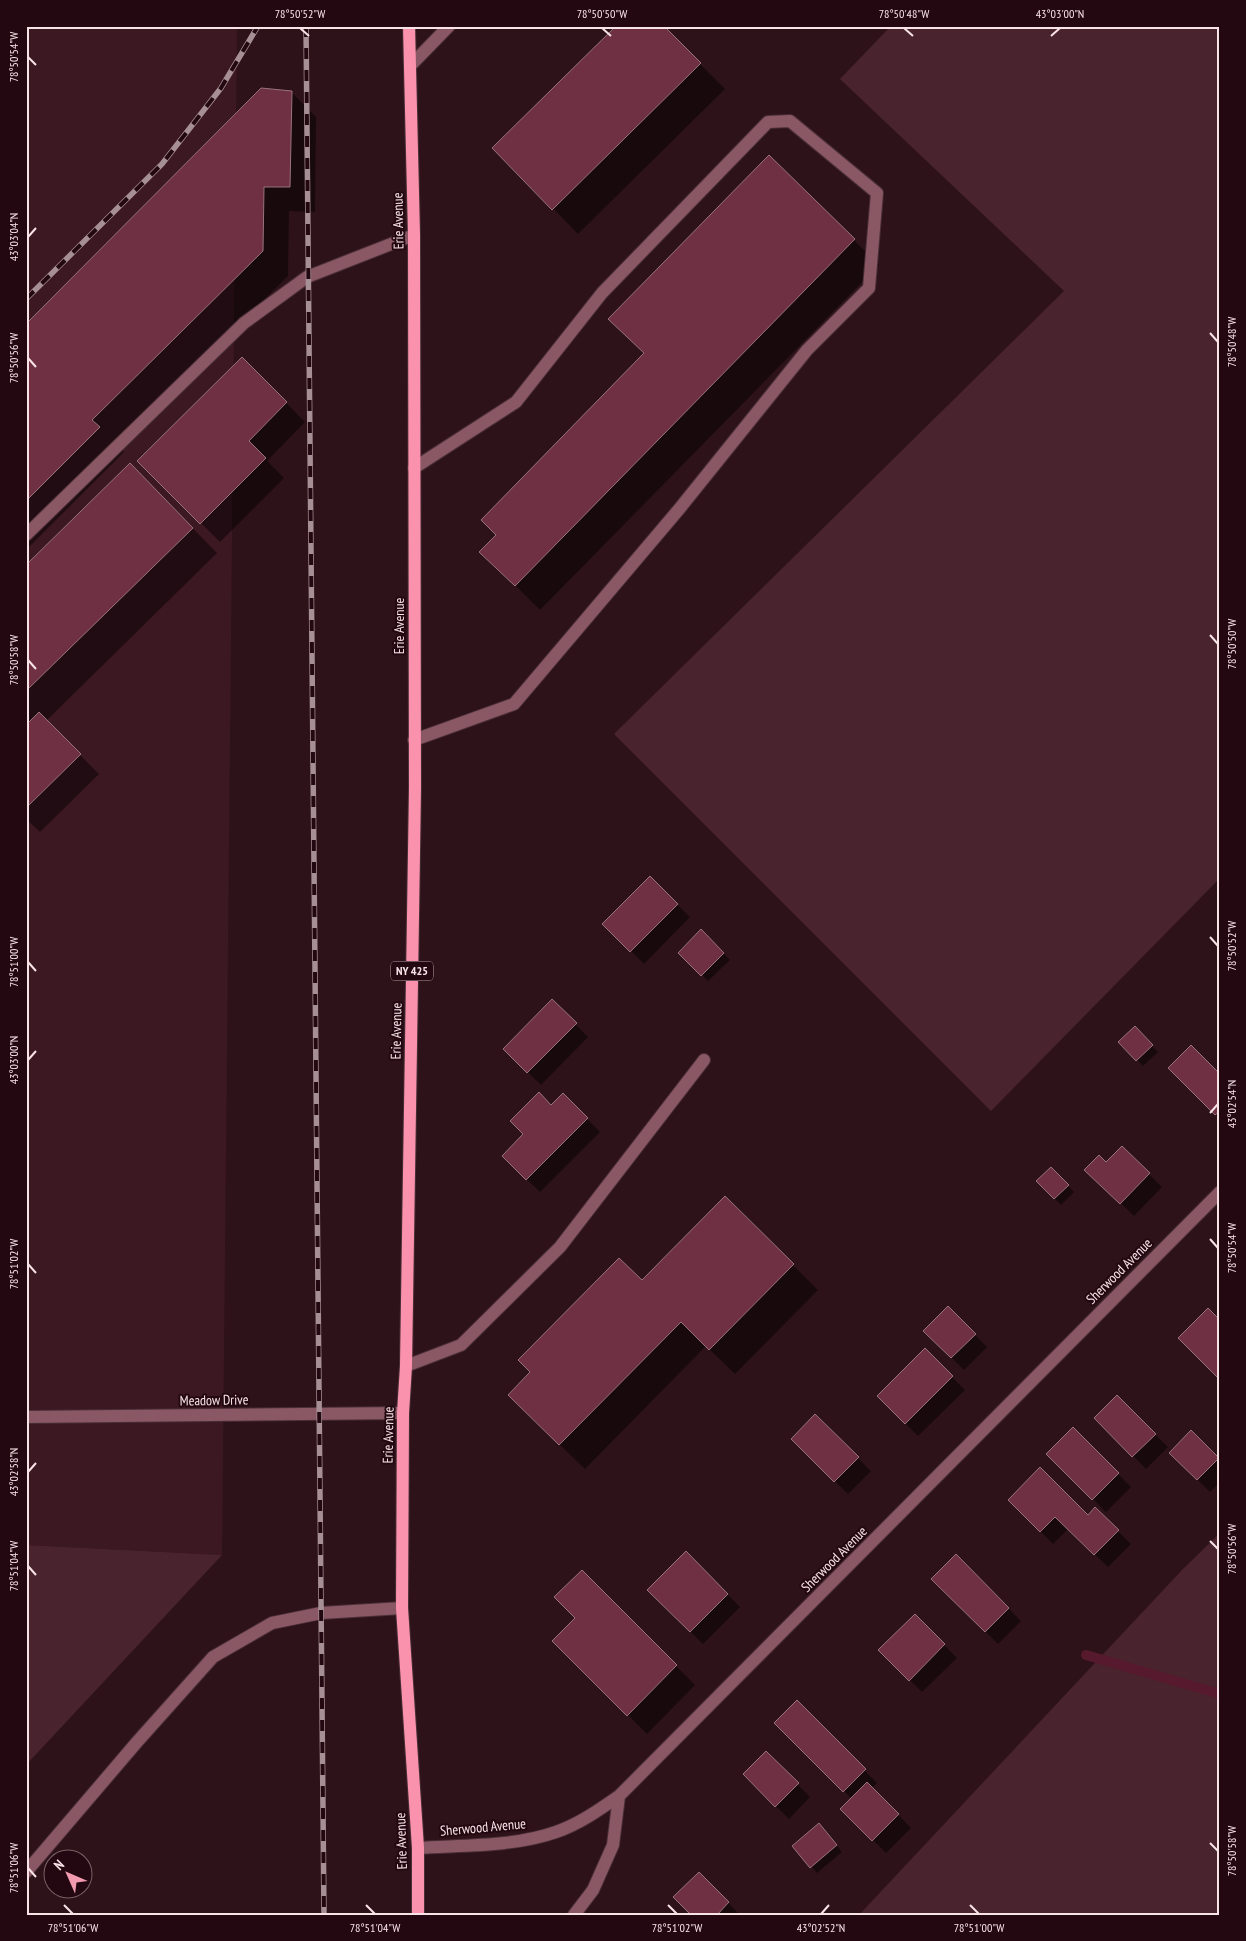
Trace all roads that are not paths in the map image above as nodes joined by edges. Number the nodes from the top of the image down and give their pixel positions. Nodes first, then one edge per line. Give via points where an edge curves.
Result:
1 (409, 26) edge
2 (449, 26) edge
3 (410, 66) junction
4 (414, 235) junction
5 (414, 468) junction
6 (26, 535) edge
7 (414, 740) junction
8 (704, 1060) dead end
9 (1220, 1192) edge
10 (406, 1366) junction
11 (403, 1413) junction
12 (26, 1417) edge
13 (402, 1608) junction
14 (619, 1796) junction
15 (418, 1848) junction
16 (26, 1872) edge
17 (418, 1915) edge
18 (574, 1915) edge

1 - 3 main road, Erie Avenue / NY 425
2 - 3 street
3 - 4 main road, Erie Avenue / NY 425
4 - 5 main road, Erie Avenue / NY 425
4 - 6 street via 307,276 244,323
5 - 7 main road, Erie Avenue / NY 425
5 - 7 street via 516,402 602,293 768,122 790,121 877,193 869,288 807,350 680,508 514,704
7 - 10 main road, Erie Avenue / NY 425
8 - 10 street via 560,1247 461,1345
9 - 14 street, Sherwood Avenue
10 - 11 main road, Erie Avenue / NY 425
11 - 12 street, Meadow Drive
11 - 13 main road, Erie Avenue / NY 425
13 - 15 main road, Erie Avenue / NY 425
13 - 16 street via 321,1613 272,1623 213,1657
14 - 15 street, Sherwood Avenue via 590,1816 524,1841
14 - 18 street via 613,1846 593,1890
15 - 17 main road, Erie Avenue / NY 425

